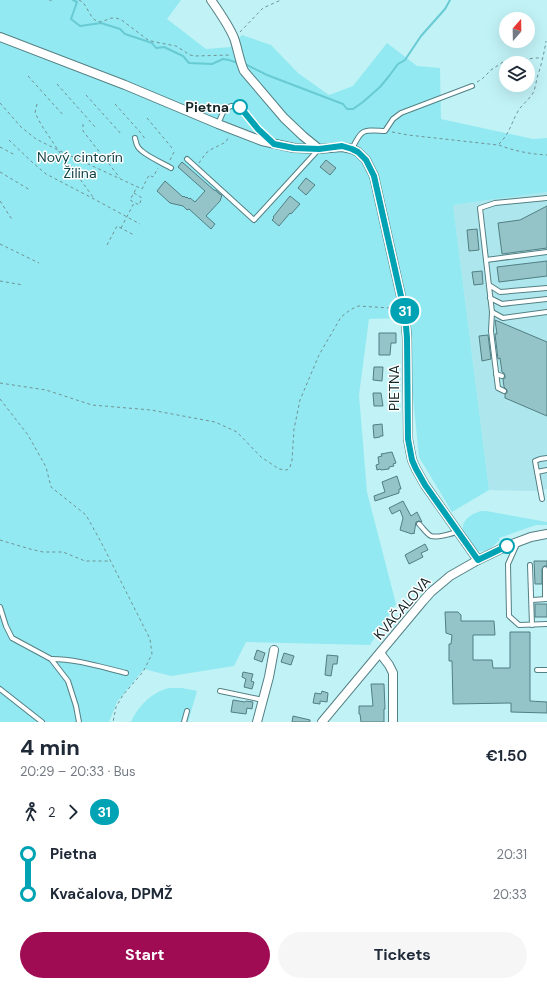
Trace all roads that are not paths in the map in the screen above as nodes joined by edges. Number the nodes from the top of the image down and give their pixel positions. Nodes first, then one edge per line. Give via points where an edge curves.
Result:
1 (211, 0) edge
2 (0, 37) edge
3 (472, 86) road end
4 (218, 124) junction
5 (135, 138) dead end
6 (274, 144) junction
7 (319, 149) junction
8 (352, 149) junction
9 (187, 159) dead end
10 (170, 167) road end
11 (547, 198) edge
12 (547, 252) edge
13 (486, 260) junction
14 (489, 285) junction
15 (547, 288) edge
16 (490, 298) junction
17 (547, 299) edge
18 (492, 312) junction
19 (547, 312) edge
20 (491, 331) junction
21 (497, 333) dead end
22 (493, 345) junction
23 (499, 348) dead end
24 (495, 359) junction
25 (500, 362) dead end
26 (496, 374) junction
27 (502, 376) dead end
28 (504, 391) dead end
29 (547, 458) edge
30 (547, 470) edge
31 (537, 472) junction
32 (542, 499) dead end
33 (419, 524) dead end
34 (458, 531) junction
35 (547, 534) edge
36 (518, 542) junction
37 (478, 560) junction
38 (530, 564) dead end
39 (545, 570) dead end
40 (546, 599) edge
41 (532, 600) junction
42 (0, 607) edge
43 (0, 623) edge
44 (547, 624) edge
45 (532, 625) junction
46 (6, 626) junction
47 (274, 650) dead end
48 (380, 653) junction
49 (51, 659) junction
50 (537, 670) dead end
51 (547, 670) edge
52 (126, 673) dead end
53 (0, 689) edge
54 (220, 692) dead end
55 (263, 700) junction
56 (187, 712) dead end
57 (42, 722) edge
58 (79, 722) edge
59 (184, 722) edge
60 (257, 722) edge
61 (322, 722) edge
62 (394, 722) edge

1 - 7 street via 234,38 244,71 284,118
2 - 4 street via 125,84
3 - 8 lane via 401,113 385,131 367,130 359,135
4 - 6 street
4 - 6 lane via 224,110 238,106
5 - 10 lane via 139,149
6 - 7 street
7 - 8 street via 342,146
7 - 9 lane via 254,220
8 - 34 street, PIETNA via 366,160 374,176 405,314 409,450 425,485
11 - 13 lane via 494,203 480,208
12 - 13 lane
13 - 14 lane
14 - 15 lane via 500,292
14 - 16 lane
16 - 17 lane via 502,304
16 - 18 lane
18 - 19 lane via 503,318
18 - 20 lane
20 - 21 lane
20 - 22 lane
22 - 23 lane
22 - 24 lane
24 - 25 lane
24 - 26 lane
26 - 27 lane
26 - 28 lane via 498,388
29 - 31 lane via 535,461
30 - 31 lane
31 - 32 lane
33 - 34 lane via 434,536
34 - 37 street, PIETNA
35 - 36 street, KVAČALOVA
36 - 37 street, KVAČALOVA
36 - 45 lane via 508,564 509,616 519,625
37 - 48 street, KVAČALOVA via 450,576 434,589
38 - 41 lane
39 - 40 lane
40 - 41 lane
41 - 45 lane
42 - 46 lane
43 - 46 lane
44 - 45 lane
46 - 49 lane via 12,638
47 - 55 street
48 - 61 street, KVAČALOVA
48 - 62 street via 392,668
49 - 52 lane via 64,659
49 - 58 lane via 68,681
50 - 51 lane
53 - 57 lane
54 - 55 lane
55 - 60 street
56 - 59 lane

